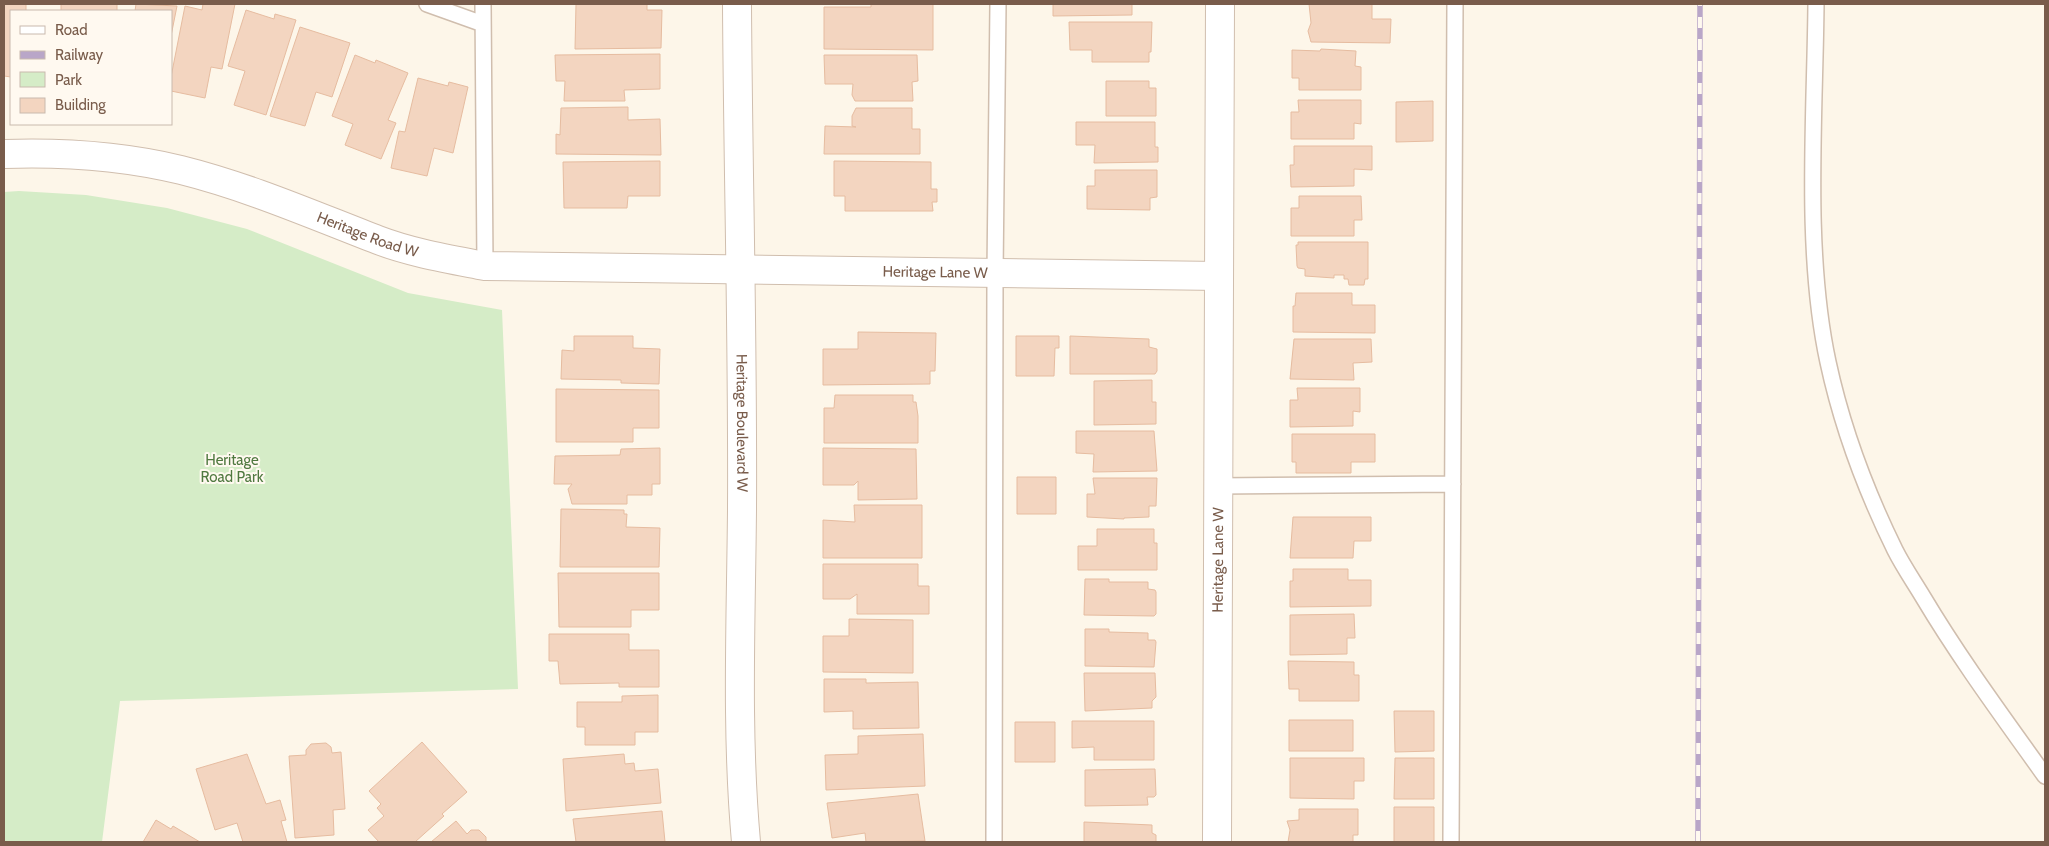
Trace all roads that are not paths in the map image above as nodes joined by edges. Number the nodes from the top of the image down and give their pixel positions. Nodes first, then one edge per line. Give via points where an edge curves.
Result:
1 (427, 4) edge
2 (483, 4) edge
3 (738, 4) edge
4 (998, 4) edge
5 (1220, 4) edge
6 (1454, 4) edge
7 (1816, 4) edge
8 (483, 24) junction
9 (4, 154) edge
10 (485, 266) junction
11 (740, 270) junction
12 (995, 273) junction
13 (1219, 276) junction
14 (1452, 484) junction
15 (1218, 486) junction
16 (2045, 776) edge
17 (746, 842) edge
18 (994, 842) edge
19 (1217, 842) edge
20 (1451, 842) edge

1 - 8 lane
2 - 8 lane
3 - 11 street, Heritage Boulevard W
4 - 12 lane
5 - 13 street, Heritage Lane W
6 - 14 lane
7 - 16 lane via 1814,209 1818,292 1828,361 1842,418 1868,492 1896,552 1953,647
8 - 10 lane
9 - 10 street, Heritage Road W via 92,155 181,170 287,203 379,240 428,255
10 - 11 street, Heritage Road W
11 - 12 street, Heritage Lane W
11 - 17 street, Heritage Boulevard W via 742,510 738,677
12 - 13 street, Heritage Lane W
12 - 18 lane
13 - 15 street, Heritage Lane W
14 - 15 lane
14 - 20 lane
15 - 19 street, Heritage Lane W

